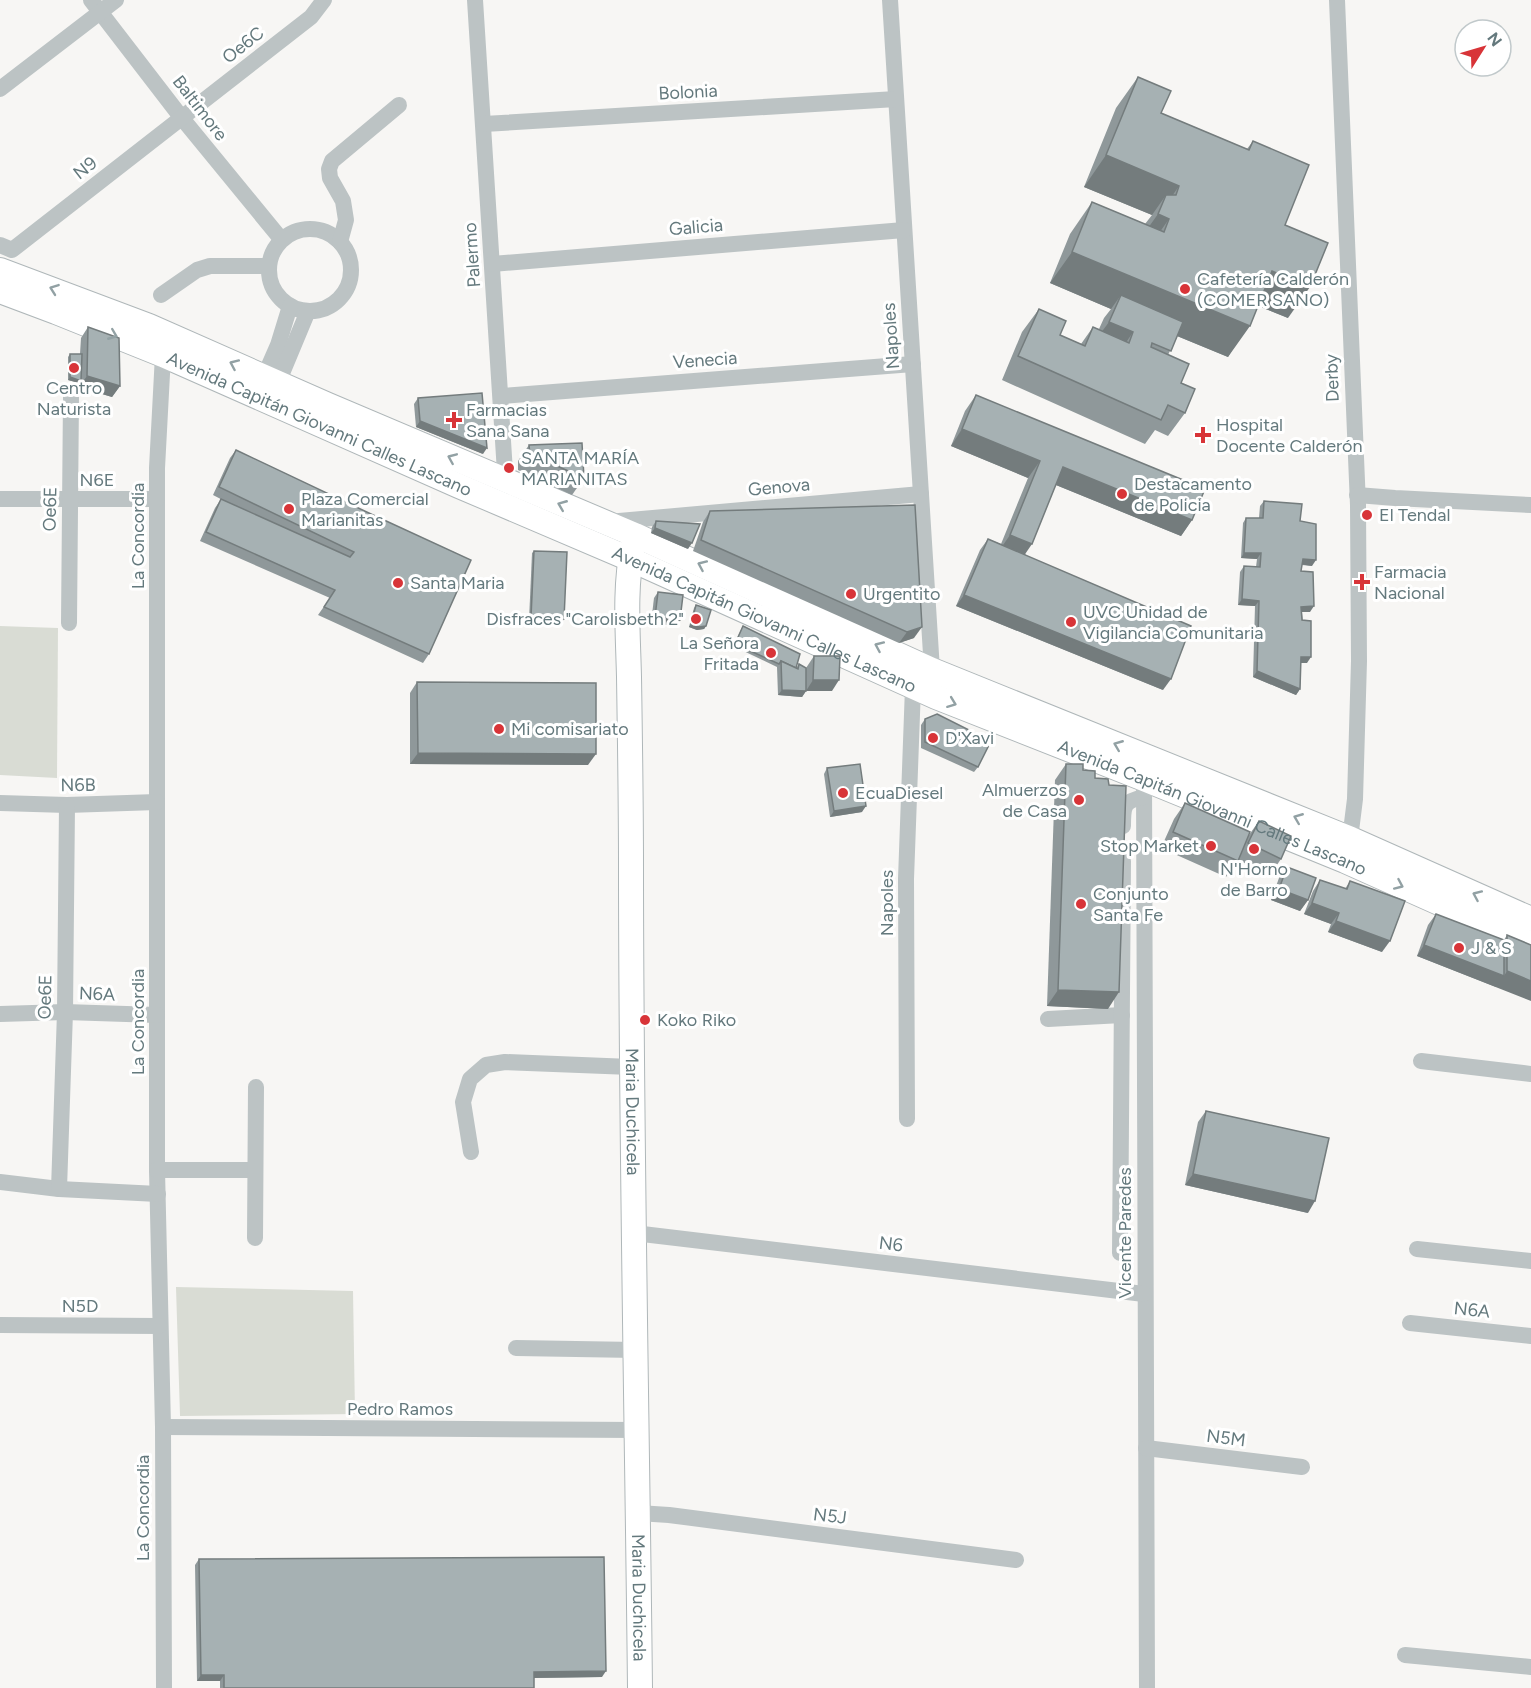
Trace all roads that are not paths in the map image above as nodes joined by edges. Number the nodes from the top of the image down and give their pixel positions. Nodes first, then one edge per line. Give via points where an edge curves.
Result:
1 (116, 0) edge
2 (324, 0) edge
3 (475, 0) edge
4 (890, 0) edge
5 (1337, 0) edge
6 (96, 6) edge
7 (0, 89) edge
8 (896, 99) junction
9 (399, 105) dead end
10 (181, 117) junction
11 (484, 124) junction
12 (904, 230) junction
13 (281, 239) junction
14 (340, 242) junction
15 (4, 255) edge
16 (492, 264) junction
17 (268, 266) junction
18 (0, 291) edge
19 (161, 295) dead end
20 (290, 306) junction
21 (308, 311) junction
22 (163, 355) junction
23 (913, 364) junction
24 (271, 380) junction
25 (71, 396) dead end
26 (501, 396) junction
27 (505, 481) junction
28 (921, 494) junction
29 (1357, 495) junction
30 (157, 499) junction
31 (0, 500) edge
32 (69, 500) junction
33 (1531, 505) edge
34 (507, 507) junction
35 (604, 522) junction
36 (635, 535) junction
37 (630, 559) junction
38 (69, 623) dead end
39 (932, 670) junction
40 (913, 687) junction
41 (1144, 788) junction
42 (157, 802) junction
43 (0, 803) edge
44 (67, 805) junction
45 (1348, 850) junction
46 (1531, 919) edge
47 (1531, 944) edge
48 (64, 1012) junction
49 (0, 1014) edge
50 (157, 1015) junction
51 (1122, 1015) junction
52 (1048, 1019) dead end
53 (1422, 1062) dead end
54 (631, 1067) junction
55 (1531, 1074) edge
56 (256, 1087) dead end
57 (907, 1119) dead end
58 (471, 1152) dead end
59 (158, 1170) junction
60 (255, 1170) junction
61 (0, 1182) edge
62 (59, 1189) junction
63 (158, 1194) junction
64 (634, 1233) junction
65 (255, 1238) dead end
66 (1417, 1249) dead end
67 (1120, 1253) dead end
68 (1531, 1261) edge
69 (1144, 1294) junction
70 (1410, 1323) dead end
71 (0, 1325) edge
72 (159, 1326) junction
73 (1531, 1336) edge
74 (516, 1348) dead end
75 (636, 1350) junction
76 (163, 1427) junction
77 (638, 1430) junction
78 (1146, 1448) junction
79 (1302, 1467) dead end
80 (638, 1513) junction
81 (1016, 1560) dead end
82 (1405, 1655) dead end
83 (1531, 1667) edge
84 (164, 1688) edge
85 (640, 1688) edge
86 (1147, 1688) edge

1 - 6 street
2 - 10 street, Oe6C via 311,17
3 - 11 street, Palermo
4 - 8 street, Napoles
5 - 29 street, Derby
6 - 7 street
6 - 10 street, Baltimore
8 - 11 street, Bolonia
8 - 12 street, Napoles
9 - 14 street via 332,161 328,169 343,201 346,220
10 - 13 street, Baltimore
10 - 15 street, N9
11 - 16 street, Palermo
12 - 16 street, Galicia
12 - 23 street, Napoles
13 - 14 street via 305,228 318,229
13 - 17 street
14 - 21 street via 351,267 344,294 322,309
24 -> 15 main road, Avenida Capitán Giovanni Calles Lascano
16 - 26 street, Palermo
17 - 19 street via 210,266
17 - 20 street via 277,296
18 -> 22 main road, Avenida Capitán Giovanni Calles Lascano
20 - 21 street
20 - 24 street
21 - 24 street
22 - 30 street, La Concordia
22 - 34 main road, Avenida Capitán Giovanni Calles Lascano
23 - 26 street, Venecia
23 - 28 street, Napoles
27 -> 24 main road, Avenida Capitán Giovanni Calles Lascano
25 - 32 street, Oe6E
26 - 27 street, Palermo
27 - 34 street, Palermo
35 -> 27 main road, Avenida Capitán Giovanni Calles Lascano
28 - 35 street, Genova
28 - 39 street, Napoles
29 - 33 street
29 - 45 street, Derby via 1355,799
30 - 32 street, N6E
30 - 42 street, La Concordia
31 - 32 street, N6E
32 - 38 street, Oe6E
34 - 37 main road, Avenida Capitán Giovanni Calles Lascano
35 - 36 main road, Avenida Capitán Giovanni Calles Lascano
36 - 37 main road, Maria Duchicela
39 -> 36 main road, Avenida Capitán Giovanni Calles Lascano
37 - 40 main road, Avenida Capitán Giovanni Calles Lascano
37 - 54 main road, Maria Duchicela via 627,626
45 -> 39 main road, Avenida Capitán Giovanni Calles Lascano
40 -> 41 main road, Avenida Capitán Giovanni Calles Lascano
40 - 57 street, Napoles via 906,879
41 - 45 main road, Avenida Capitán Giovanni Calles Lascano
41 - 51 street via 1123,808
41 - 69 street, Vicente Paredes
42 - 44 street, N6B
42 - 50 street, La Concordia
43 - 44 street, N6B
44 - 48 street, Oe6E
46 -> 45 main road, Avenida Capitán Giovanni Calles Lascano
45 -> 47 main road, Avenida Capitán Giovanni Calles Lascano
48 - 49 street, N6A
48 - 50 street, N6A
48 - 62 street, Oe6E
50 - 59 street, La Concordia
51 - 52 street
51 - 67 street
53 - 55 street
54 - 58 street via 505,1062 486,1065 470,1078 463,1102
54 - 64 main road, Maria Duchicela
56 - 60 street
59 - 60 street
59 - 63 street, La Concordia
60 - 65 street
61 - 62 street
62 - 63 street
63 - 72 street, La Concordia
64 - 69 street, N6
64 - 75 main road, Maria Duchicela
66 - 68 street
69 - 78 street, Vicente Paredes
70 - 73 street, N6A
71 - 72 street, N5D
72 - 76 street, La Concordia
74 - 75 street
75 - 77 main road, Maria Duchicela
76 - 77 street, Pedro Ramos
76 - 84 street, La Concordia
77 - 80 main road, Maria Duchicela
78 - 79 street, N5M
78 - 86 street, Vicente Paredes
80 - 81 street, N5J
80 - 85 main road, Maria Duchicela
82 - 83 street

